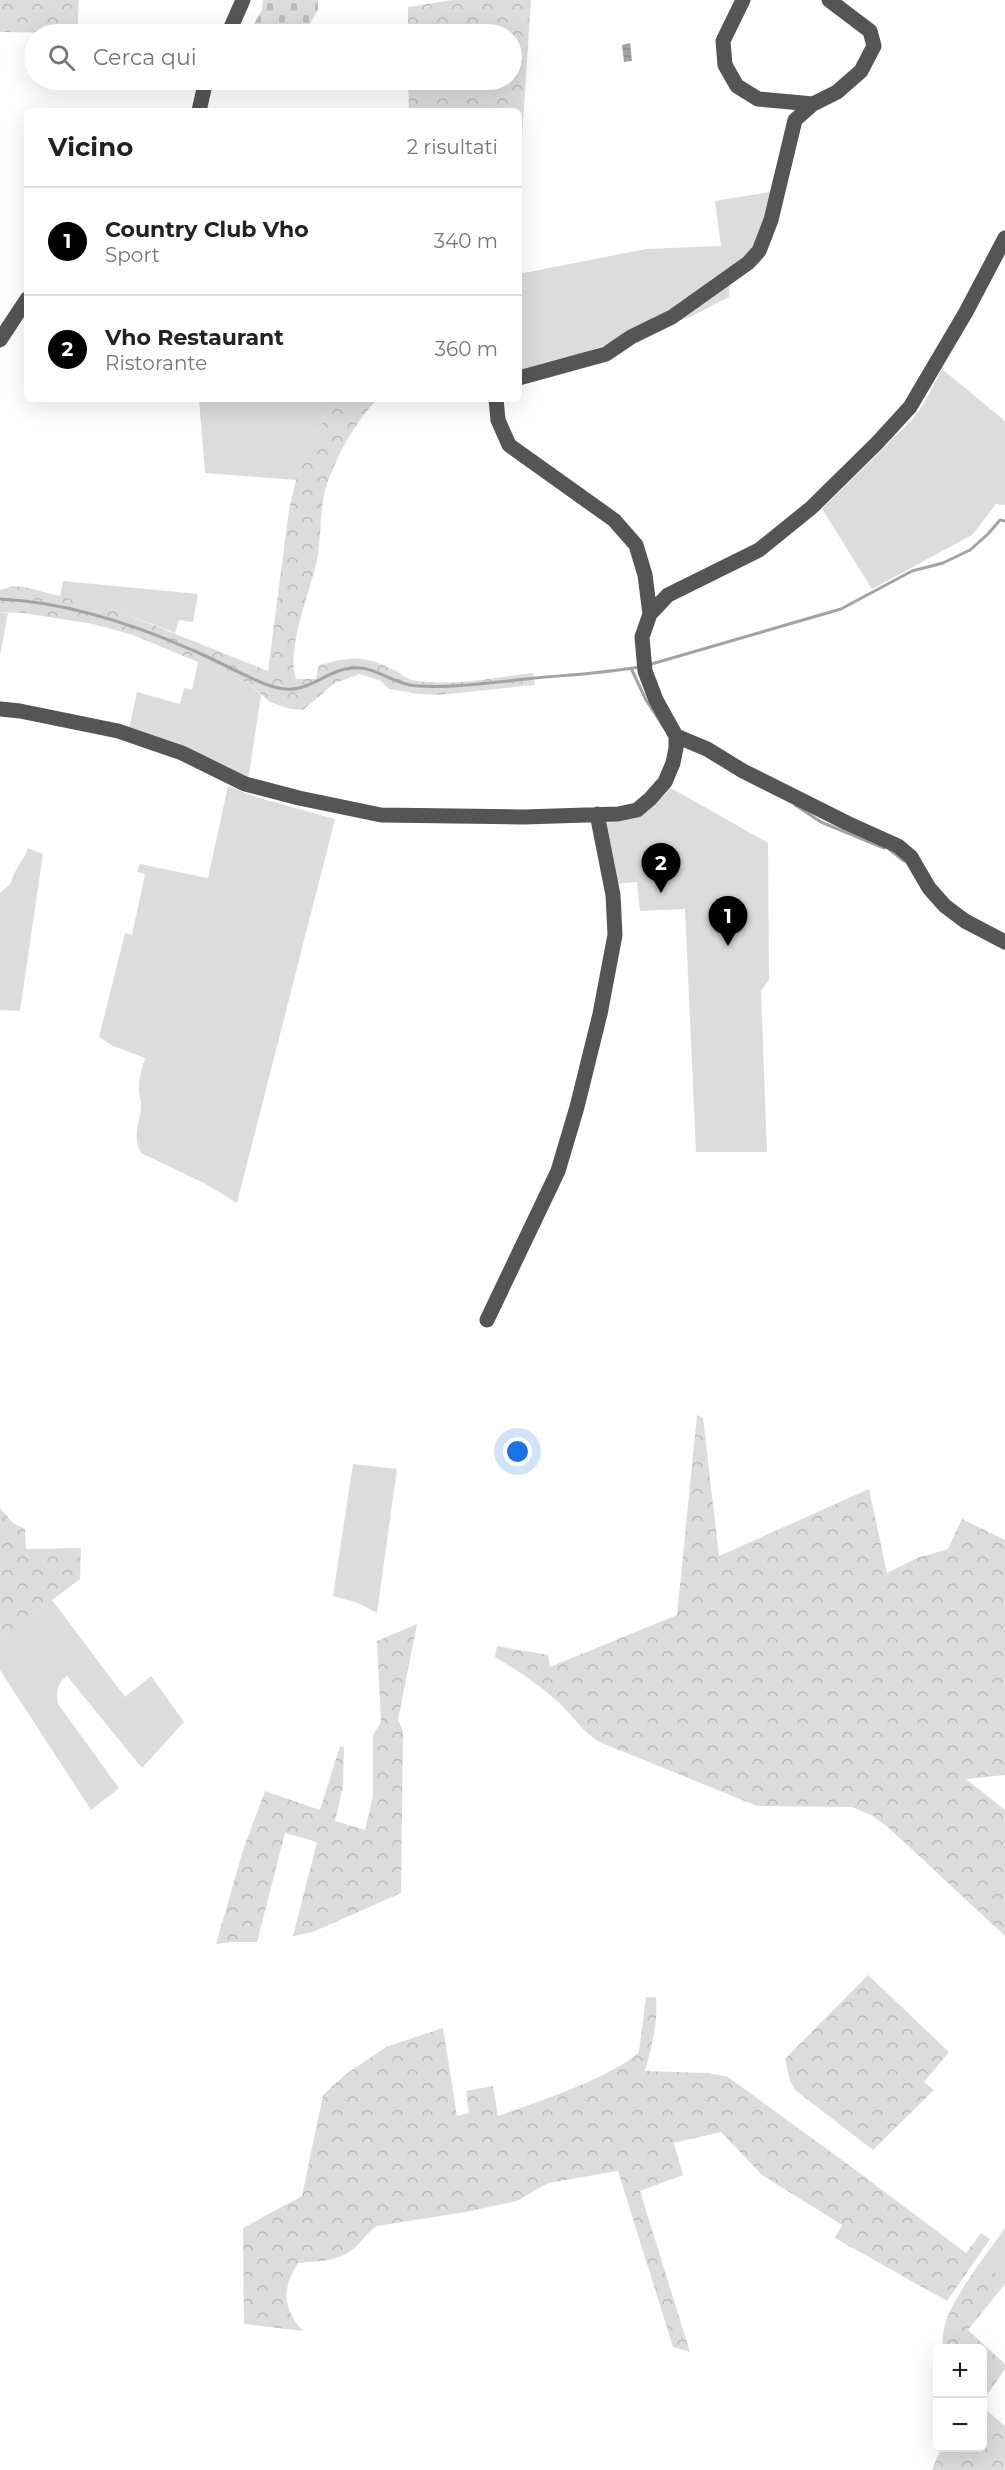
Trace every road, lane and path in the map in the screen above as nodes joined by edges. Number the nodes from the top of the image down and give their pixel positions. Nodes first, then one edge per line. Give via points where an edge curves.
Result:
1 (243, 0) edge
2 (743, 0) edge
3 (829, 0) edge
4 (232, 24) edge
5 (204, 90) edge
6 (813, 104) junction
7 (200, 108) edge
8 (1005, 238) edge
9 (24, 304) edge
10 (0, 340) edge
11 (522, 377) edge
12 (496, 402) edge
13 (650, 614) junction
14 (0, 709) edge
15 (676, 736) junction
16 (597, 814) junction
17 (1005, 942) edge
18 (487, 1320) dead end

1 - 4 street
2 - 6 street via 723,41 725,65 737,86 758,99
3 - 6 street via 870,31 874,46 861,71 837,92
5 - 7 street
6 - 11 street via 795,120 771,220 759,251 748,263 672,317 606,354
8 - 13 street via 910,406 877,443 811,508 767,544 668,595
9 - 10 street
12 - 13 street via 498,420 509,445 614,520 636,545
13 - 15 street via 642,637 644,665 656,700
14 - 16 street via 118,731 182,753 244,784 381,815
15 - 16 street via 673,763 665,782 650,799 637,810
15 - 17 street via 898,846 911,857 945,906
16 - 18 street via 613,895 615,935 600,1014 558,1171

